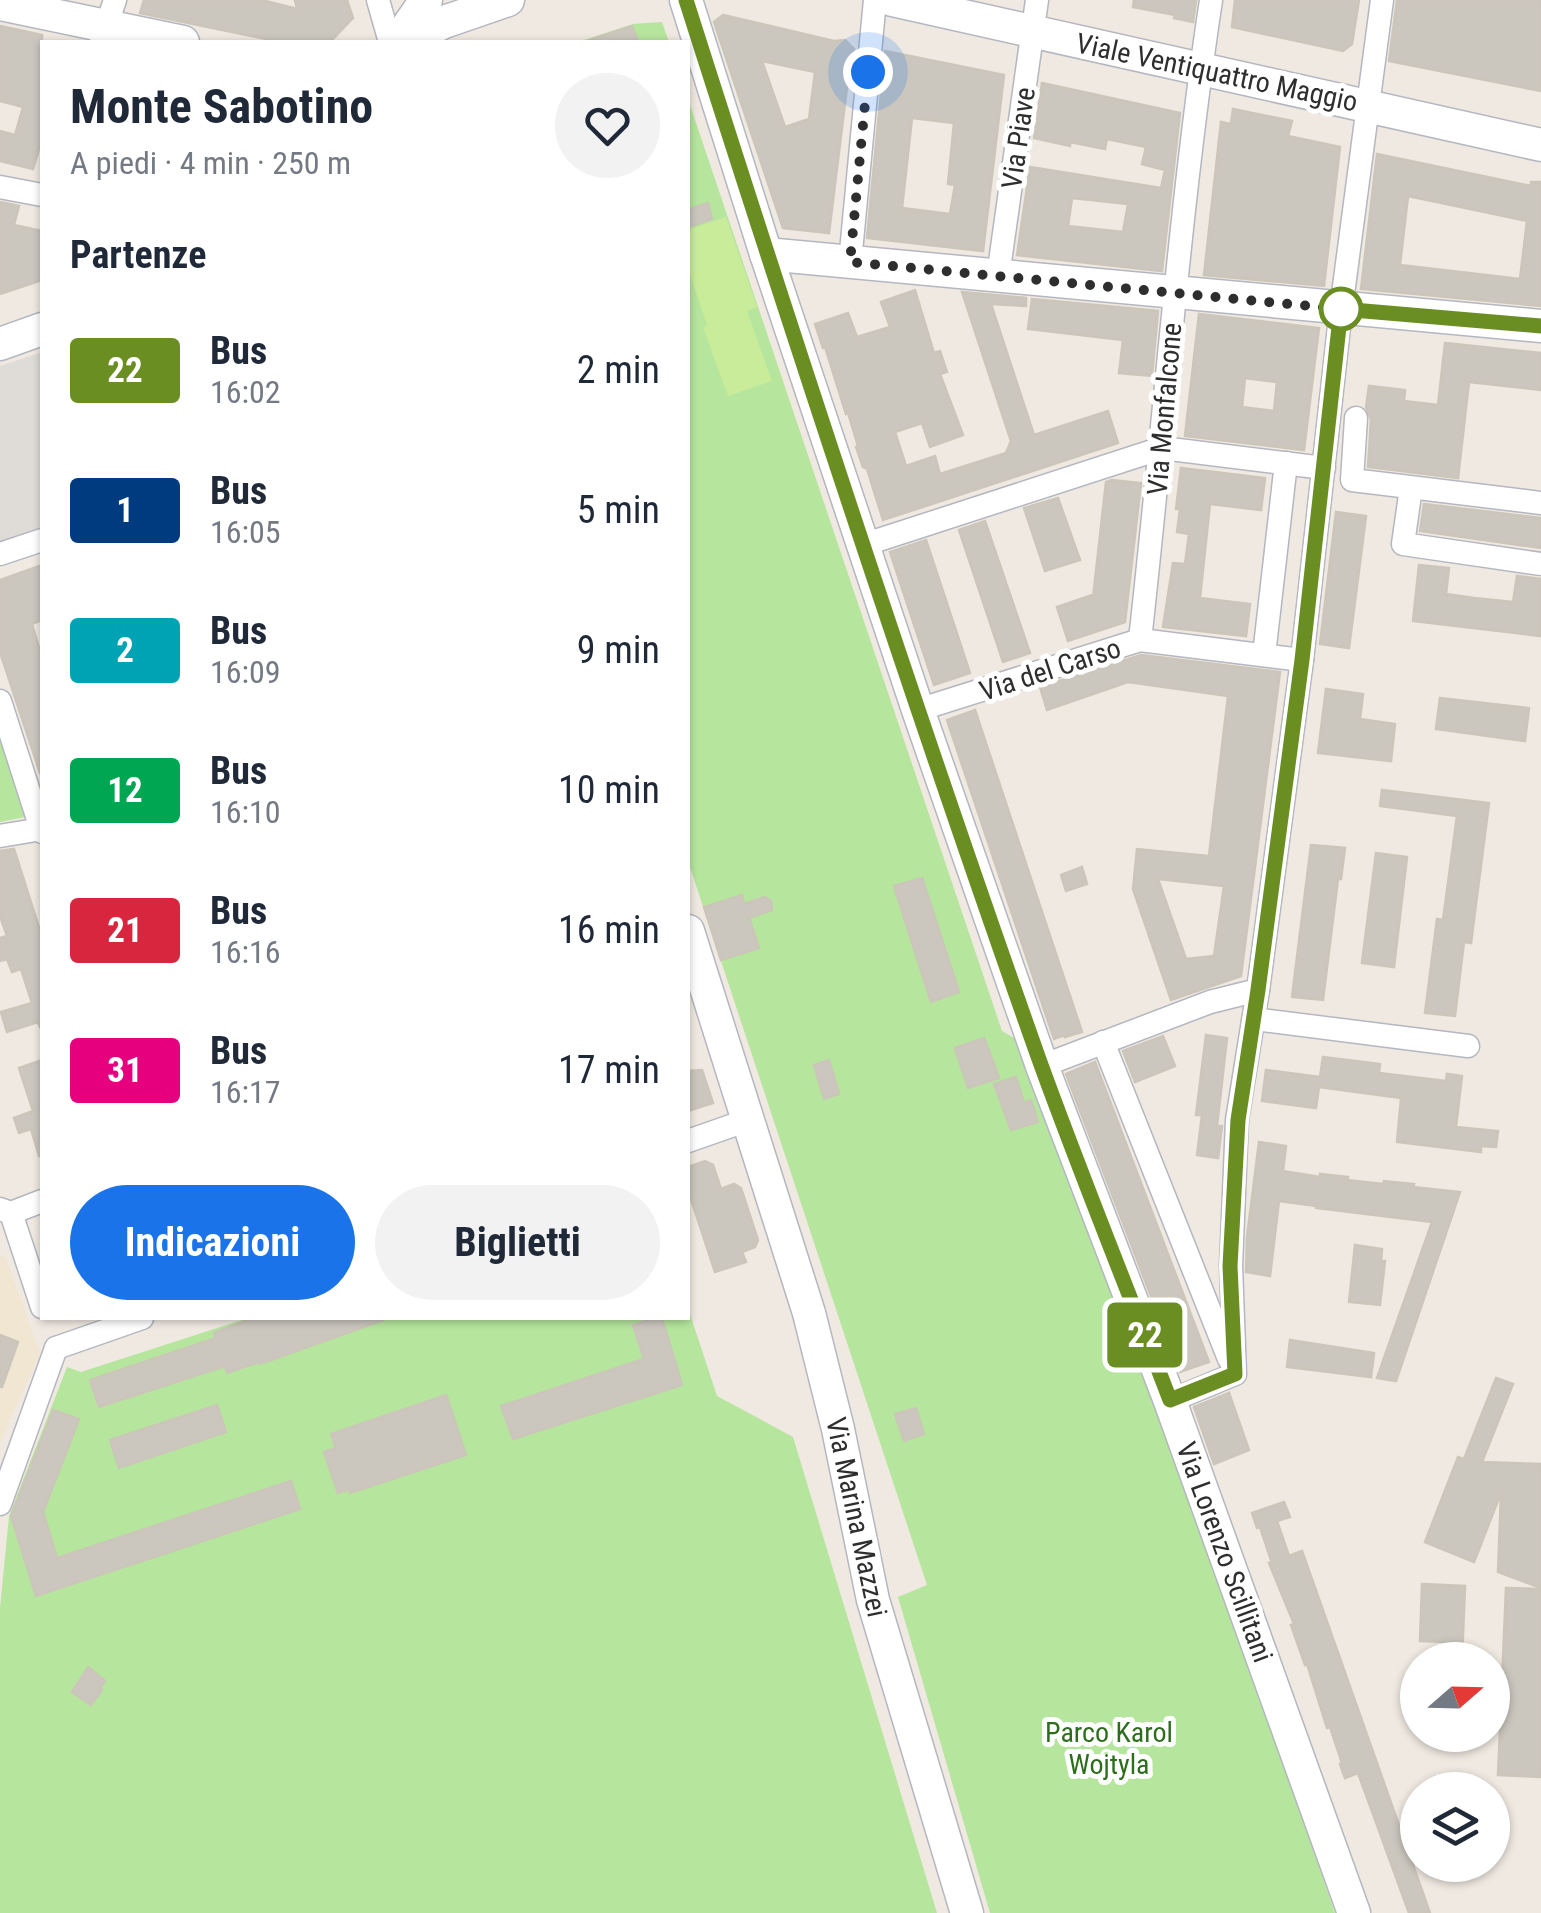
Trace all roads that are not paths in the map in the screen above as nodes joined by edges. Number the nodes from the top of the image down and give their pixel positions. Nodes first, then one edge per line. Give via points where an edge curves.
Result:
1 (378, 0) edge
2 (508, 0) edge
3 (686, 0) edge
4 (875, 0) edge
5 (892, 0) edge
6 (1211, 0) edge
7 (1382, 0) edge
8 (0, 4) edge
9 (445, 7) edge
10 (1035, 16) edge
11 (107, 22) edge
12 (175, 40) edge
13 (393, 40) edge
14 (397, 40) edge
15 (406, 40) edge
16 (1201, 69) junction
17 (1370, 106) junction
18 (1541, 144) edge
19 (0, 187) edge
20 (40, 196) edge
21 (766, 254) junction
22 (850, 262) junction
23 (998, 276) junction
24 (1174, 293) junction
25 (1341, 309) junction
26 (1541, 326) edge
27 (40, 330) edge
28 (0, 344) edge
29 (1356, 418) dead end
30 (1162, 448) junction
31 (1286, 464) junction
32 (1324, 468) junction
33 (1412, 488) junction
34 (1541, 503) edge
35 (40, 541) edge
36 (864, 545) junction
37 (0, 554) edge
38 (1541, 564) edge
39 (1140, 640) junction
40 (1264, 655) junction
41 (1302, 660) junction
42 (0, 701) edge
43 (918, 710) junction
44 (40, 824) edge
45 (40, 830) edge
46 (0, 836) edge
47 (690, 937) edge
48 (1258, 990) junction
49 (1254, 1019) junction
50 (1103, 1042) junction
51 (1468, 1046) dead end
52 (1042, 1066) junction
53 (748, 1120) junction
54 (690, 1140) edge
55 (40, 1201) edge
56 (5, 1210) edge
57 (40, 1302) edge
58 (47, 1320) edge
59 (136, 1320) edge
60 (56, 1348) junction
61 (1235, 1374) junction
62 (1170, 1400) junction
63 (0, 1504) edge
64 (967, 1913) edge
65 (1354, 1913) edge

1 - 13 street
2 - 9 street
3 - 21 street, Via Lorenzo Scillitani
4 - 22 street
5 - 10 street, Viale Ventiquattro Maggio
6 - 16 street, Via Monfalcone
7 - 17 street
8 - 11 street
9 - 14 street
9 - 15 street
10 - 16 street, Viale Ventiquattro Maggio
10 - 23 street, Via Piave
11 - 12 street
16 - 17 street, Viale Ventiquattro Maggio
16 - 24 street, Via Monfalcone
17 - 18 street, Viale Ventiquattro Maggio
17 - 25 street
19 - 20 street
21 - 22 street
21 - 36 street, Via Lorenzo Scillitani
22 - 23 street
23 - 24 street
24 - 25 street
24 - 30 street, Via Monfalcone
25 - 26 street
25 - 32 street
27 - 28 street
29 - 33 street via 1352,480
30 - 31 street
30 - 36 street
30 - 39 street, Via Monfalcone
31 - 32 street
31 - 40 street
32 - 41 street
33 - 34 street
33 - 38 street via 1403,544
35 - 37 street
36 - 43 street, Via Lorenzo Scillitani
39 - 40 street, Via del Carso
39 - 43 street, Via del Carso
40 - 41 street, Via del Carso
41 - 48 street
42 - 44 street
43 - 52 street, Via Lorenzo Scillitani
45 - 46 street
47 - 53 street, Via Marina Mazzei
48 - 49 street
48 - 50 street
49 - 51 street
49 - 61 street via 1236,1138 1230,1266
50 - 52 street
50 - 61 street
52 - 62 street, Via Lorenzo Scillitani
53 - 54 street
53 - 64 street, Via Marina Mazzei via 809,1313 873,1600
55 - 56 street
56 - 57 street
58 - 60 street
59 - 60 street
60 - 63 street
61 - 62 street
62 - 65 street, Via Lorenzo Scillitani

